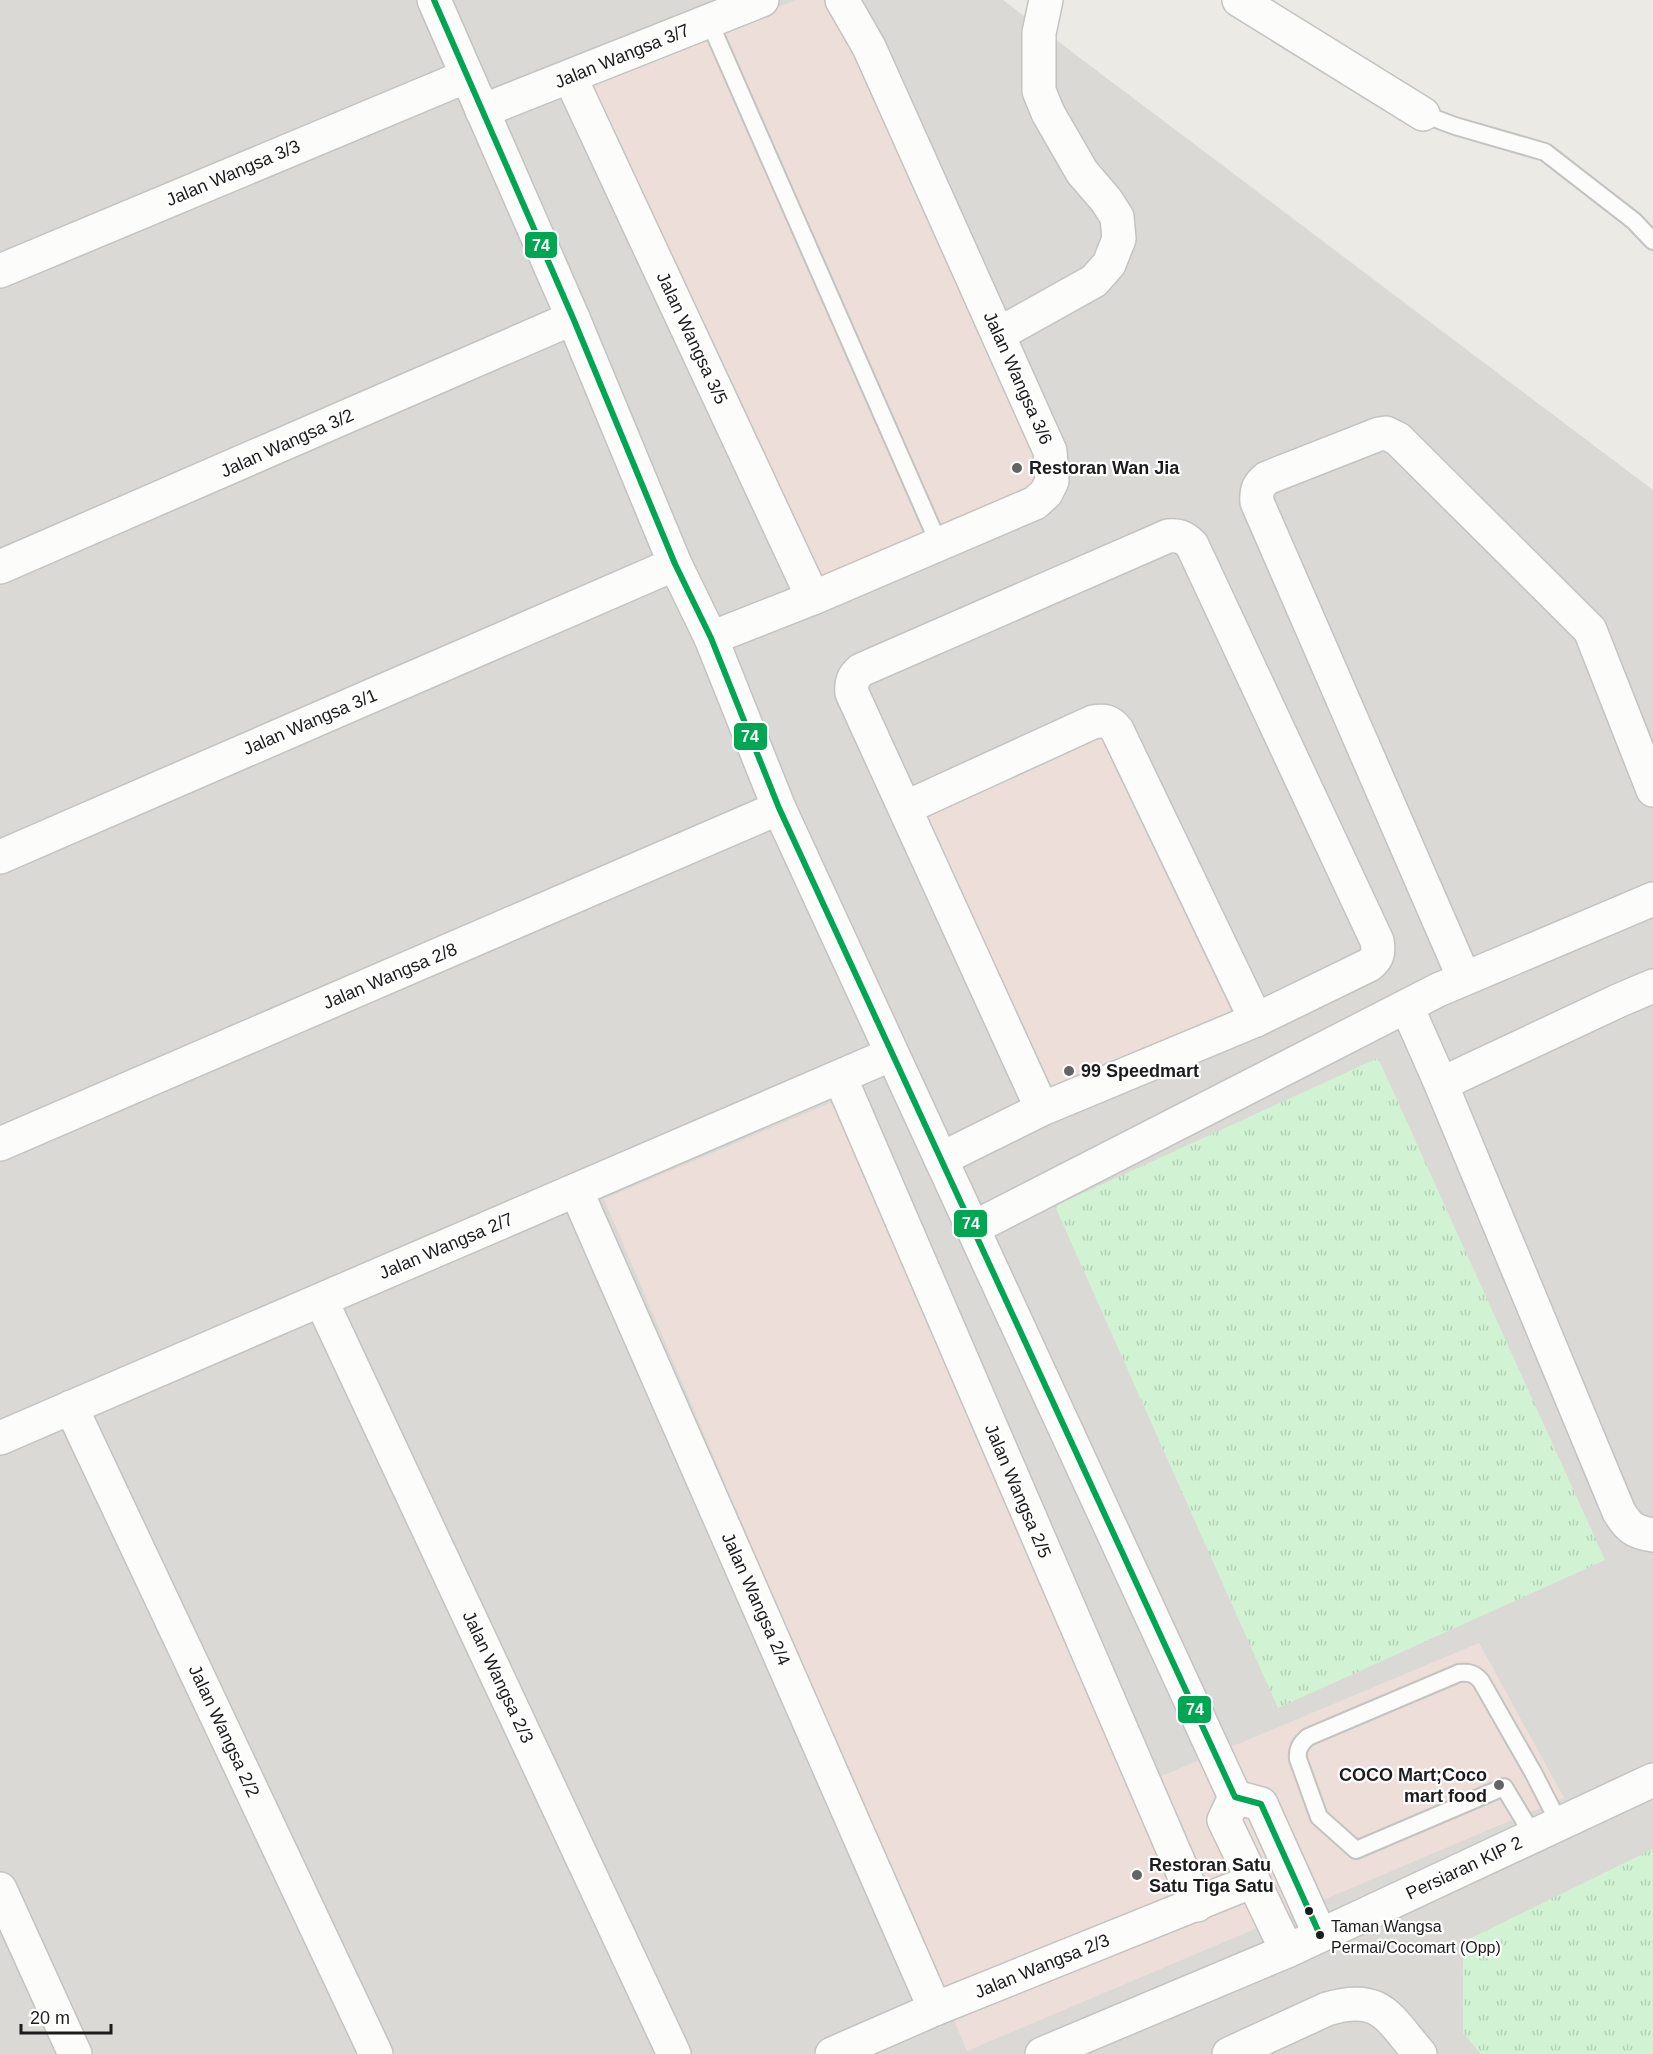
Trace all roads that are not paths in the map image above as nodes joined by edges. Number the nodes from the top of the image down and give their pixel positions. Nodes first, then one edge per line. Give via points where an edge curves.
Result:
1 (434, 0) edge
2 (762, 0) edge
3 (842, 0) edge
4 (1046, 0) edge
5 (1239, 0) edge
6 (709, 21) junction
7 (467, 76) junction
8 (570, 77) junction
9 (482, 111) junction
10 (1423, 114) joint
11 (1653, 241) edge
12 (0, 271) edge
13 (573, 318) junction
14 (999, 334) junction
15 (939, 544) junction
16 (675, 564) junction
17 (0, 567) edge
18 (813, 598) junction
19 (711, 638) junction
20 (1653, 789) edge
21 (779, 808) junction
22 (905, 808) junction
23 (0, 857) edge
24 (1653, 899) edge
25 (1464, 978) junction
26 (1653, 986) edge
27 (1407, 1007) junction
28 (1256, 1020) junction
29 (892, 1054) junction
30 (840, 1077) junction
31 (1441, 1084) junction
32 (1042, 1109) junction
33 (0, 1144) edge
34 (941, 1159) junction
35 (576, 1190) junction
36 (973, 1228) junction
37 (321, 1300) junction
38 (71, 1407) junction
39 (0, 1438) edge
40 (1653, 1535) edge
41 (1653, 1780) edge
42 (1235, 1797) junction
43 (1546, 1829) junction
44 (1253, 1881) junction
45 (0, 1889) edge
46 (1197, 1905) junction
47 (1320, 1935) junction
48 (1287, 1951) junction
49 (935, 2008) junction
50 (75, 2054) edge
51 (376, 2054) edge
52 (674, 2054) edge
53 (832, 2054) edge
54 (1042, 2054) edge
55 (1229, 2054) edge
56 (1420, 2054) edge

1 - 7 street
2 - 6 street, Jalan Wangsa 3/7
3 - 14 street, Jalan Wangsa 3/6 via 869,46
4 - 14 street via 1039,33 1039,91 1082,172 1117,218 1119,239 1109,264 1094,281
5 - 10 street
6 - 8 street, Jalan Wangsa 3/7
6 - 15 lane
7 - 9 street
7 - 12 street, Jalan Wangsa 3/3
8 - 9 street, Jalan Wangsa 3/7
8 - 18 street, Jalan Wangsa 3/5
9 - 13 street
10 - 11 lane via 1545,152 1634,221
13 - 16 street
13 - 17 street, Jalan Wangsa 3/2
14 - 15 street, Jalan Wangsa 3/6 via 1050,451 1052,481 1035,503
15 - 18 street, Jalan Wangsa 3/6
16 - 19 street
16 - 23 street, Jalan Wangsa 3/1
18 - 19 street, Jalan Wangsa 3/6
19 - 21 street
20 - 25 street via 1590,630 1398,439 1379,434 1260,484 1257,502
21 - 29 street
21 - 33 street, Jalan Wangsa 2/8
22 - 28 street via 1093,722 1111,723
22 - 28 street via 852,693 854,676 1168,536 1186,538 1379,950 1369,965
22 - 32 street
24 - 25 street
25 - 27 street
26 - 31 street
27 - 31 street
27 - 36 street
28 - 32 street
29 - 30 street, Jalan Wangsa 2/7
29 - 34 street
30 - 35 street, Jalan Wangsa 2/7
30 - 46 street, Jalan Wangsa 2/5
31 - 40 street via 1619,1512 1629,1527
32 - 34 street
34 - 36 street
35 - 37 street, Jalan Wangsa 2/7
35 - 49 street, Jalan Wangsa 2/4
36 - 42 street
37 - 38 street, Jalan Wangsa 2/7
37 - 52 street, Jalan Wangsa 2/3
38 - 39 street, Jalan Wangsa 2/7
38 - 51 street, Jalan Wangsa 2/2
41 - 43 street, Persiaran KIP 2
42 - 44 street via 1224,1820
42 - 47 street via 1261,1804
43 - 43 lane via 1504,1787 1356,1850 1319,1817 1297,1750 1308,1737 1467,1672 1481,1681 1534,1774
43 - 47 street, Persiaran KIP 2
44 - 46 street, Jalan Wangsa 2/3
44 - 48 street
45 - 50 street
46 - 49 street, Jalan Wangsa 2/3
47 - 48 street, Persiaran KIP 2
48 - 54 street, Persiaran KIP 2
49 - 53 street, Jalan Wangsa 2/3
55 - 56 street via 1344,2004 1379,2008

